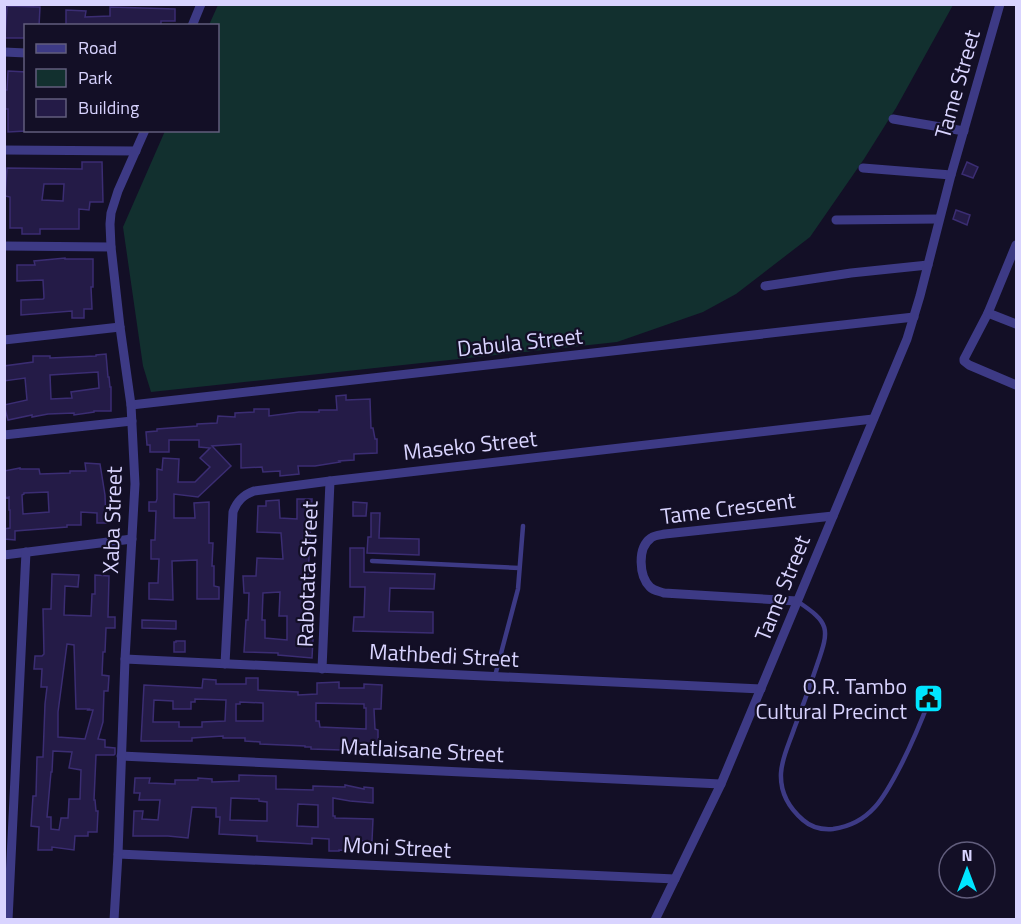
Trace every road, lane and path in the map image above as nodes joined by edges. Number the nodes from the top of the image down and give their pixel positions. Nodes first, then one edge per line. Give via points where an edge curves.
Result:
1 (201, 4) edge
2 (1000, 4) edge
3 (193, 24) edge
4 (4, 52) edge
5 (24, 52) edge
6 (893, 119) dead end
7 (964, 131) junction
8 (144, 132) edge
9 (4, 150) edge
10 (136, 151) junction
11 (863, 168) dead end
12 (951, 175) junction
13 (939, 219) junction
14 (836, 220) dead end
15 (1017, 245) edge
16 (4, 246) edge
17 (111, 247) junction
18 (1014, 258) edge
19 (928, 265) junction
20 (765, 286) dead end
21 (988, 313) junction
22 (914, 317) junction
23 (1017, 324) edge
24 (120, 327) junction
25 (4, 340) edge
26 (1017, 385) edge
27 (131, 405) junction
28 (873, 419) junction
29 (132, 421) junction
30 (4, 435) edge
31 (330, 481) junction
32 (833, 516) junction
33 (523, 526) dead end
34 (132, 539) junction
35 (26, 552) junction
36 (4, 555) edge
37 (372, 561) dead end
38 (519, 568) junction
39 (797, 601) junction
40 (125, 659) junction
41 (225, 664) junction
42 (322, 669) junction
43 (495, 676) junction
44 (761, 689) junction
45 (929, 700) dead end
46 (121, 756) junction
47 (721, 784) junction
48 (118, 854) junction
49 (675, 879) junction
50 (8, 920) edge
51 (114, 920) edge
52 (655, 920) edge

1 - 3 street
2 - 7 street, Tame Street
4 - 5 street
6 - 7 street
7 - 12 street, Tame Street
8 - 10 street, Xaba Street
9 - 10 street
10 - 17 street, Xaba Street via 111,213
11 - 12 street, Tame Street
12 - 13 street, Tame Street
13 - 14 street
13 - 19 street, Tame Street
15 - 18 street
16 - 17 street
17 - 24 street, Xaba Street
18 - 21 street
19 - 20 street
19 - 22 street, Tame Street
21 - 23 street
21 - 26 street via 964,361
22 - 27 street, Dabula Street
22 - 28 street, Tame Street
24 - 25 street
24 - 27 street, Xaba Street
27 - 29 street, Xaba Street
28 - 31 street, Maseko Street
28 - 32 street, Tame Street
29 - 30 street
29 - 34 street, Xaba Street
31 - 41 street, Maseko Street via 254,491 243,496 236,506 232,519
31 - 42 street, Rabotata Street
32 - 39 street, Tame Street
32 - 39 street, Tame Crescent via 665,534 650,538 643,548 645,581 655,590
33 - 38 lane
34 - 35 street
34 - 40 street, Xaba Street
35 - 36 street
35 - 50 street
37 - 38 lane
38 - 43 lane via 518,589
39 - 44 street, Tame Street
39 - 45 lane via 825,626 819,658 784,756 781,775 789,805 809,825 818,829 842,828 871,812 893,780
40 - 41 street, Mathbedi Street
40 - 46 street, Xaba Street
41 - 42 street, Mathbedi Street
42 - 43 street, Mathbedi Street
43 - 44 street, Mathbedi Street
44 - 47 street, Tame Street
46 - 47 street, Matlaisane Street
46 - 48 street, Xaba Street
47 - 49 street, Tame Street
48 - 49 street, Moni Street
48 - 51 street, Xaba Street
49 - 52 street, Tame Street

